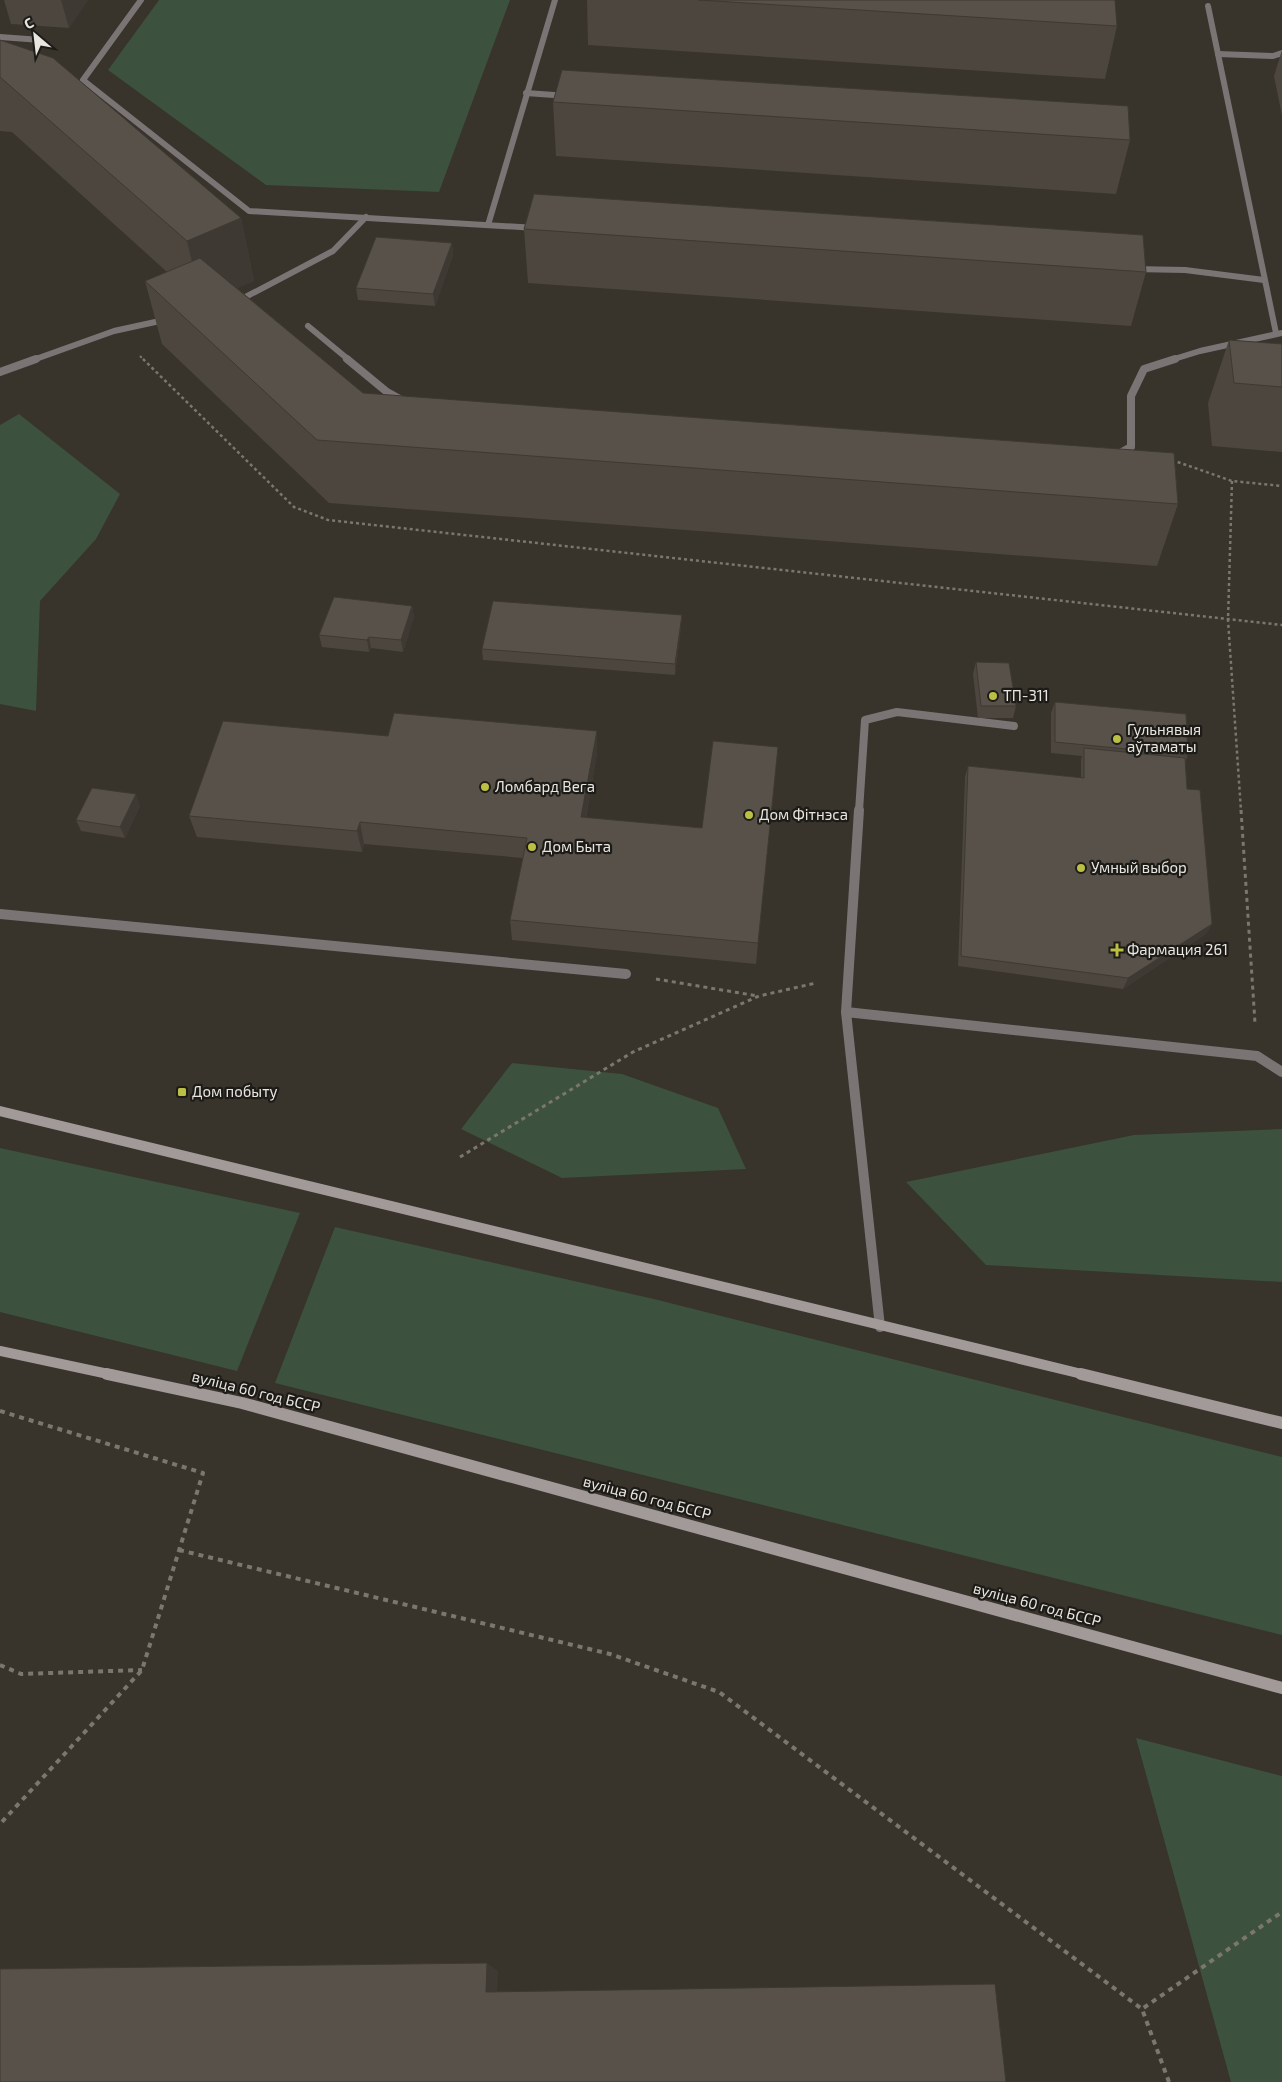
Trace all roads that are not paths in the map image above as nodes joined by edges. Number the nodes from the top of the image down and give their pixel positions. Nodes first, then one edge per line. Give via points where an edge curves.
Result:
1 (141, 0) edge
2 (555, 0) edge
3 (1208, 6) dead end
4 (0, 37) edge
5 (41, 40) dead end
6 (1282, 53) edge
7 (1218, 54) junction
8 (74, 79) edge
9 (83, 80) junction
10 (526, 93) junction
11 (576, 97) edge
12 (366, 218) junction
13 (488, 225) junction
14 (548, 229) edge
15 (1128, 269) edge
16 (1264, 280) junction
17 (227, 307) edge
18 (180, 317) edge
19 (308, 326) dead end
20 (1279, 333) edge
21 (0, 372) edge
22 (413, 406) edge
23 (1110, 459) edge
24 (1014, 726) dead end
25 (0, 914) edge
26 (626, 974) road end
27 (846, 1012) junction
28 (1282, 1072) edge
29 (0, 1111) edge
30 (880, 1327) junction
31 (0, 1351) edge
32 (1282, 1424) edge
33 (1282, 1688) edge

1 - 9 lane
2 - 10 lane
3 - 7 lane
4 - 5 lane
6 - 7 lane via 1273,56
7 - 16 lane
8 - 9 lane
9 - 12 lane via 249,211
10 - 11 lane
10 - 13 lane
12 - 13 lane
12 - 17 lane via 333,251
13 - 14 lane
15 - 16 lane via 1185,270
16 - 20 lane
18 - 21 lane via 114,331
19 - 22 lane via 387,392
20 - 23 lane via 1200,351 1144,369 1132,396 1131,447
24 - 27 lane via 897,712 865,720
25 - 26 lane
27 - 28 lane via 1257,1056
27 - 30 lane
29 - 30 main road
30 - 32 main road
31 - 33 main road, вуліца 60 год БССР via 242,1403

